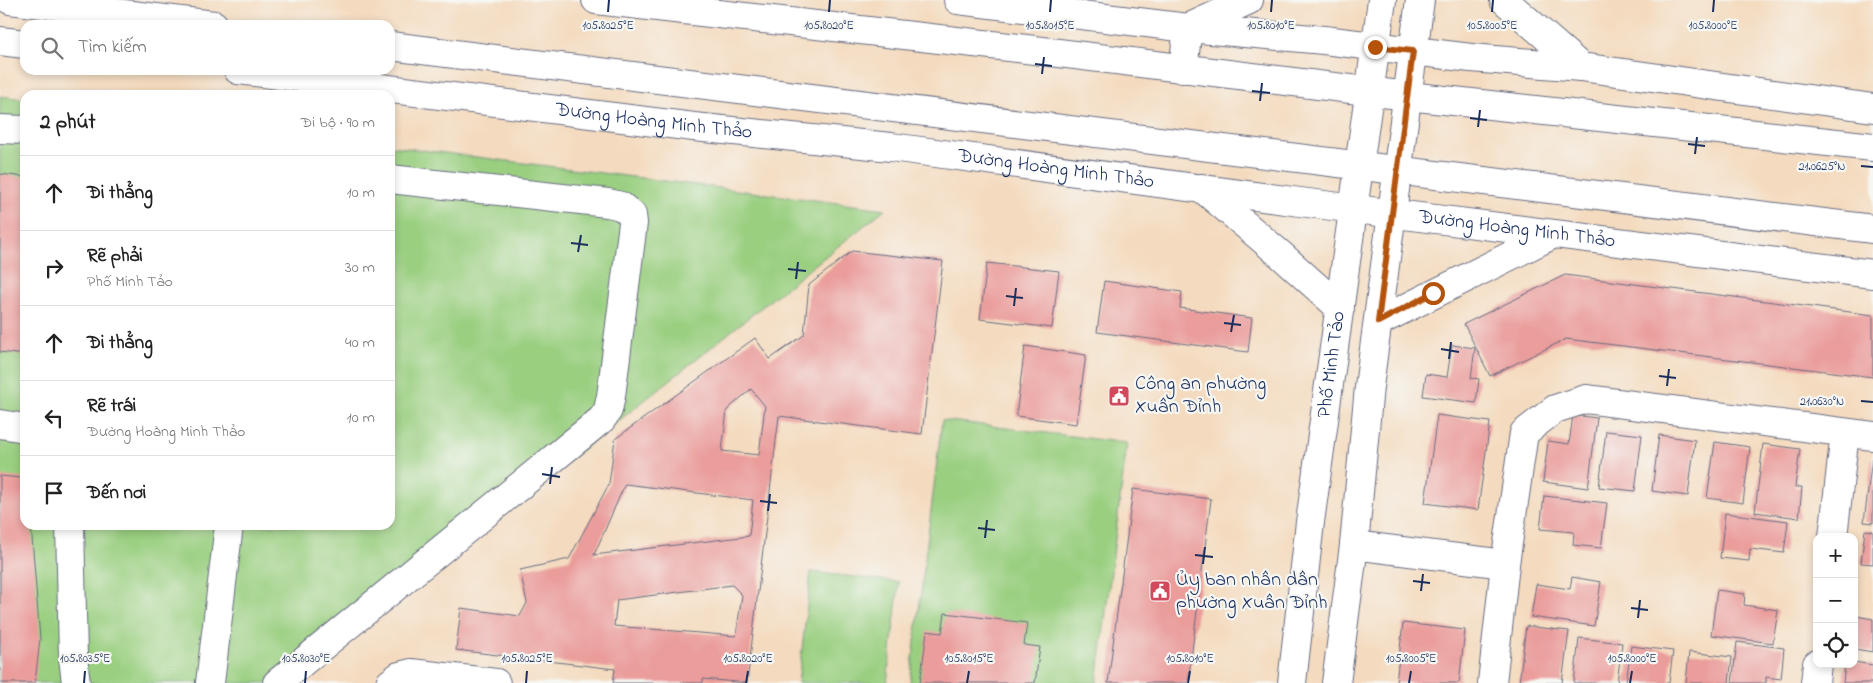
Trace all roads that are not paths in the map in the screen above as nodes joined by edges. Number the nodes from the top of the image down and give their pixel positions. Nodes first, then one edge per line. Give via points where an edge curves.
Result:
1 (4, 0) edge
2 (10, 0) edge
3 (596, 0) edge
4 (958, 0) edge
5 (1249, 0) edge
6 (1382, 0) edge
7 (1420, 0) edge
8 (1504, 0) edge
9 (0, 2) edge
10 (173, 20) edge
11 (1188, 28) junction
12 (0, 42) edge
13 (20, 44) edge
14 (395, 47) edge
15 (1375, 47) junction
16 (1413, 51) junction
17 (1581, 67) junction
18 (1183, 69) junction
19 (278, 75) edge
20 (1408, 96) junction
21 (1839, 104) junction
22 (896, 108) junction
23 (1873, 108) edge
24 (0, 129) edge
25 (20, 130) edge
26 (1835, 143) junction
27 (891, 147) junction
28 (1873, 147) edge
29 (1398, 170) junction
30 (395, 180) edge
31 (1202, 188) junction
32 (1559, 191) junction
33 (1392, 214) junction
34 (1873, 229) edge
35 (1554, 234) junction
36 (1873, 274) edge
37 (1340, 308) junction
38 (1378, 322) junction
39 (0, 424) edge
40 (20, 427) edge
41 (1845, 433) junction
42 (1873, 436) edge
43 (70, 530) edge
44 (228, 530) edge
45 (1833, 533) edge
46 (1354, 545) junction
47 (1505, 564) junction
48 (1817, 668) edge
49 (74, 670) edge
50 (66, 683) edge
51 (210, 683) edge
52 (276, 683) edge
53 (390, 683) edge
54 (496, 683) edge
55 (1292, 683) edge
56 (1336, 683) edge
57 (1492, 683) edge
58 (1815, 683) edge

1 - 9 main road
2 - 10 main road
3 - 18 main road
4 - 11 main road
5 - 11 main road
6 - 15 main road, Phố Minh Tảo
7 - 16 main road, Phố Minh Tảo
8 - 17 main road
11 - 15 main road
11 - 18 main road
12 - 13 main road
14 - 22 main road, Đường Hoàng Minh Thảo
15 - 16 main road
15 - 37 main road, Phố Minh Tảo
16 - 17 main road
16 - 20 main road, Phố Minh Tảo
17 - 21 main road
18 - 20 main road
19 - 27 main road, Đường Hoàng Minh Thảo via 694,127
20 - 26 main road
20 - 29 main road, Phố Minh Tảo
21 - 23 main road
21 - 26 main road
22 - 27 main road
22 - 29 main road, Đường Hoàng Minh Thảo
24 - 25 main road
26 - 28 main road
27 - 31 main road, Đường Hoàng Minh Thảo
29 - 32 main road, Đường Hoàng Minh Thảo
29 - 33 main road, Phố Minh Tảo
30 - 52 main road via 608,203 621,206 632,215 608,410 602,419
31 - 33 main road, Đường Hoàng Minh Thảo
31 - 37 main road
32 - 34 main road, Đường Hoàng Minh Thảo
32 - 35 main road
33 - 35 main road, Đường Hoàng Minh Thảo
33 - 38 main road, Phố Minh Tảo
35 - 36 main road, Đường Hoàng Minh Thảo
35 - 38 main road
37 - 55 main road, Phố Minh Tảo via 1310,522
38 - 46 main road, Phố Minh Tảo
39 - 40 main road
41 - 42 main road
41 - 45 main road
41 - 47 main road via 1586,399 1555,409 1524,433
43 - 49 main road
44 - 51 main road
46 - 47 main road
46 - 56 main road, Phố Minh Tảo
47 - 57 main road
48 - 58 main road
49 - 50 main road
53 - 54 main road via 411,673

